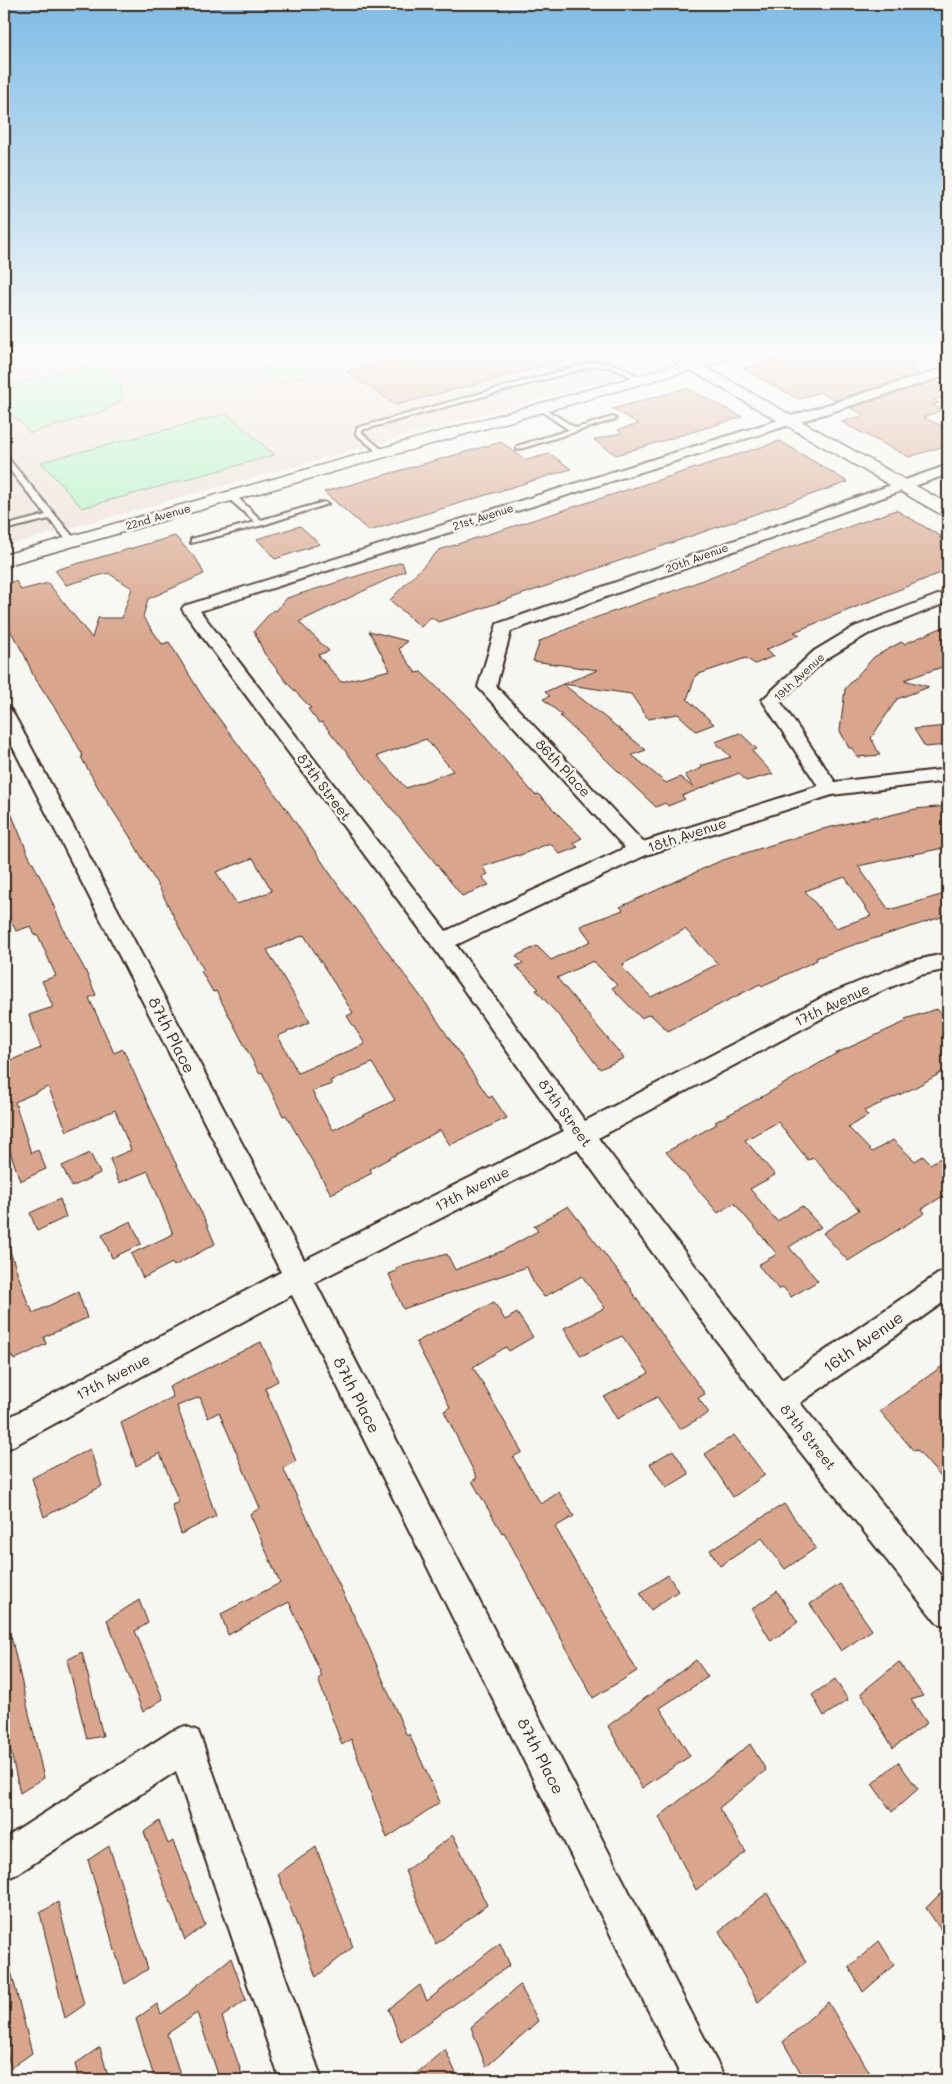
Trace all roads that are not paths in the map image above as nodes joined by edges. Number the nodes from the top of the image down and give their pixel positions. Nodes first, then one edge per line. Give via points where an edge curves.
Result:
1 (374, 447) edge
2 (401, 447) edge
3 (703, 447) edge
4 (837, 447) edge
5 (381, 453) junction
6 (4, 459) edge
7 (948, 469) edge
8 (903, 485) junction
9 (231, 496) junction
10 (324, 504) dead end
11 (948, 511) edge
12 (50, 516) junction
13 (260, 523) junction
14 (4, 528) edge
15 (72, 541) junction
16 (194, 541) dead end
17 (4, 560) edge
18 (948, 596) edge
19 (190, 609) joint
20 (487, 687) joint
21 (4, 713) edge
22 (948, 775) edge
23 (830, 790) junction
24 (639, 850) junction
25 (442, 942) junction
26 (948, 961) edge
27 (581, 1135) junction
28 (298, 1277) junction
29 (948, 1283) edge
30 (778, 1400) junction
31 (4, 1436) edge
32 (948, 1610) edge
33 (4, 1861) edge
34 (301, 2080) edge
35 (705, 2080) edge

1 - 5 lane
2 - 5 street, 22nd Avenue
3 - 19 street, 21st Avenue
4 - 8 street
5 - 9 street, 22nd Avenue
6 - 12 lane
7 - 8 street, 20th Avenue
8 - 11 street
8 - 20 street, 20th Avenue via 503,628
9 - 13 lane
9 - 15 street, 22nd Avenue
10 - 13 lane
12 - 14 lane
12 - 15 lane
13 - 16 lane
15 - 17 street, 22nd Avenue
18 - 23 street, 19th Avenue via 860,631 820,656 771,700
19 - 25 street, 87th Street
20 - 24 street, 86th Place
21 - 28 street, 87th Place
22 - 23 street, 18th Avenue
23 - 24 street, 18th Avenue
24 - 25 street, 18th Avenue
25 - 27 street, 87th Street
26 - 27 street, 17th Avenue via 916,968 837,1000
27 - 28 street, 17th Avenue
27 - 30 street, 87th Street
28 - 31 street, 17th Avenue
28 - 35 street, 87th Place
29 - 30 street, 16th Avenue
30 - 32 street, 87th Street
33 - 34 street via 186,1744

